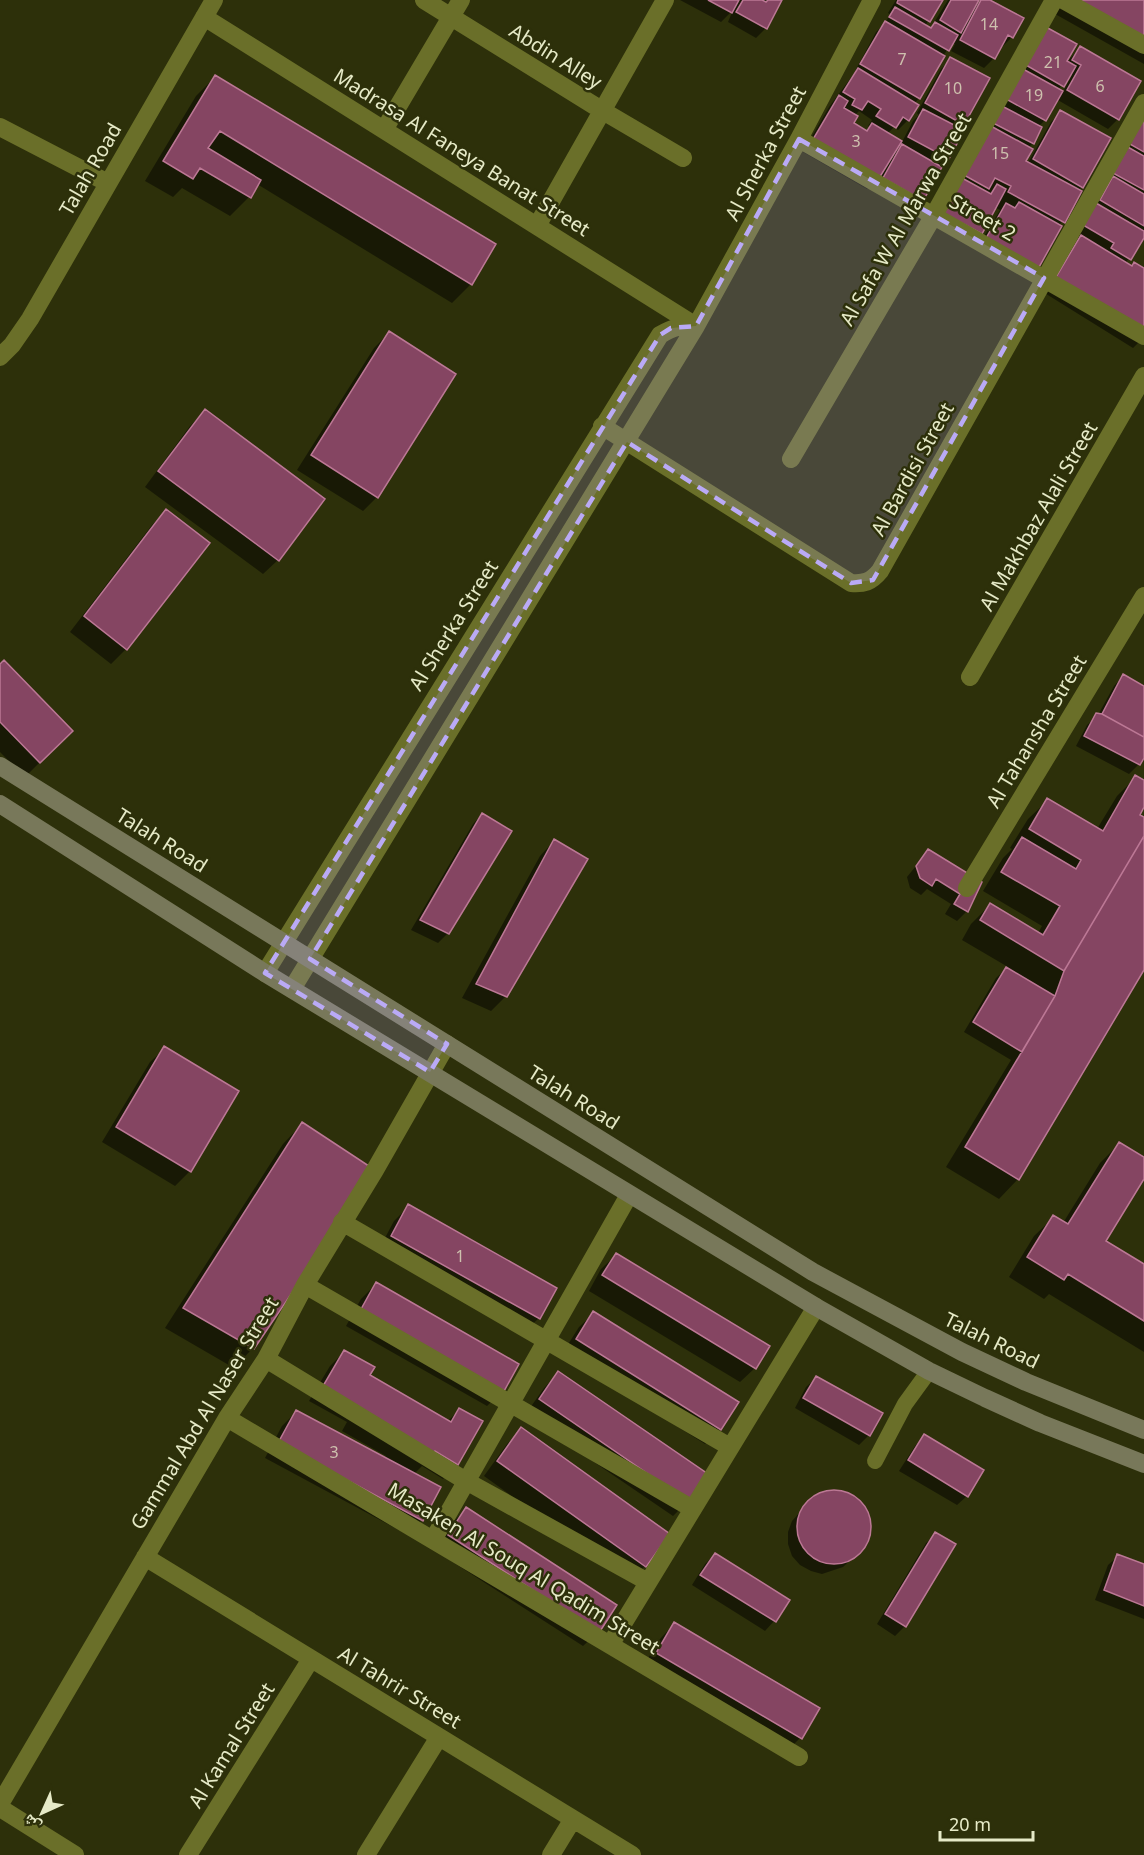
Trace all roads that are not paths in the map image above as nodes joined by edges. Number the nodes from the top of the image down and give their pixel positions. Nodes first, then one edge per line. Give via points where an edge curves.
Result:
1 (214, 0) edge
2 (424, 0) edge
3 (461, 0) edge
4 (665, 0) edge
5 (872, 0) edge
6 (1054, 0) edge
7 (1063, 0) edge
8 (204, 17) junction
9 (450, 17) junction
10 (1144, 45) edge
11 (1144, 103) edge
12 (603, 111) junction
13 (0, 127) edge
14 (384, 130) junction
15 (799, 139) junction
16 (683, 158) dead end
17 (108, 183) junction
18 (934, 215) junction
19 (537, 226) junction
20 (1044, 278) junction
21 (696, 326) junction
22 (1144, 336) edge
23 (0, 357) edge
24 (1144, 376) edge
25 (602, 426) junction
26 (627, 442) junction
27 (791, 459) dead end
28 (1144, 596) edge
29 (970, 677) dead end
30 (0, 766) edge
31 (0, 804) edge
32 (967, 888) dead end
33 (284, 942) junction
34 (310, 959) junction
35 (265, 973) junction
36 (292, 989) junction
37 (447, 1044) junction
38 (430, 1072) junction
39 (629, 1195) junction
40 (342, 1222) junction
41 (305, 1285) junction
42 (816, 1307) junction
43 (546, 1341) junction
44 (266, 1359) junction
45 (929, 1371) junction
46 (510, 1403) junction
47 (227, 1418) junction
48 (1144, 1430) edge
49 (730, 1447) junction
50 (875, 1461) dead end
51 (1144, 1464) edge
52 (466, 1481) junction
53 (693, 1509) junction
54 (433, 1540) junction
55 (145, 1557) junction
56 (648, 1582) junction
57 (610, 1645) junction
58 (312, 1659) junction
59 (439, 1737) junction
60 (799, 1757) dead end
61 (0, 1806) edge
62 (573, 1819) junction
63 (75, 1855) edge
64 (188, 1855) edge
65 (366, 1855) edge
66 (551, 1855) edge
67 (632, 1855) edge

1 - 8 street, Talah Road
2 - 9 street, Abdin Alley
3 - 9 street
4 - 12 street
5 - 15 street, Al Sherka Street
6 - 18 street, Al Safa W Al Marwa Street
7 - 10 street
8 - 14 street, Madrasa Al Faneya Banat Street
8 - 17 street, Talah Road
9 - 12 street, Abdin Alley
9 - 14 street
11 - 20 street, Al Bardisi Street
12 - 16 street, Abdin Alley
12 - 19 street
13 - 17 street
14 - 19 street, Madrasa Al Faneya Banat Street
15 - 18 street, Street 2
15 - 21 street, Al Sherka Street
17 - 23 street, Talah Road via 30,319
18 - 20 street, Street 2
18 - 27 street, Al Safa W Al Marwa Street
19 - 21 street, Madrasa Al Faneya Banat Street
20 - 22 street, Street 2
20 - 26 street, Al Bardisi Street via 873,580 851,583
21 - 25 street, Al Sherka Street via 671,328 660,335
21 - 26 street, Al Sherka Street
24 - 29 street, Al Makhbaz Alali Street
25 - 26 street, Al Bardisi Street
25 - 33 street, Al Sherka Street
26 - 34 street, Al Sherka Street
28 - 32 street, Al Tahansha Street
30 - 33 main road, Talah Road
31 - 35 main road
33 - 34 main road, Talah Road
33 - 35 street, Al Sherka Street
34 - 36 street, Al Sherka Street
34 - 37 main road, Talah Road
35 - 36 main road
36 - 38 main road
37 - 38 street, Gammal Abd Al Naser Street
37 - 48 main road, Talah Road via 813,1272 963,1352
38 - 39 main road
38 - 40 street, Gammal Abd Al Naser Street
39 - 42 main road
39 - 43 street
40 - 41 street, Gammal Abd Al Naser Street
40 - 43 street
41 - 44 street, Gammal Abd Al Naser Street
41 - 46 street
42 - 45 main road
42 - 49 street
43 - 46 street
43 - 49 street
44 - 47 street, Gammal Abd Al Naser Street
44 - 52 street
45 - 50 lane via 905,1404
45 - 51 main road via 1040,1423
46 - 52 street
46 - 53 street
47 - 54 street, Masaken Al Souq Al Qadim Street
47 - 55 street, Gammal Abd Al Naser Street
49 - 53 street
52 - 54 street
52 - 56 street
53 - 56 street
54 - 57 street, Masaken Al Souq Al Qadim Street
55 - 58 street, Al Tahrir Street
55 - 61 street, Gammal Abd Al Naser Street
56 - 57 street
57 - 60 street, Masaken Al Souq Al Qadim Street
58 - 59 street, Al Tahrir Street
58 - 64 street, Al Kamal Street
59 - 62 street, Al Tahrir Street
59 - 65 street
61 - 63 street
62 - 66 street
62 - 67 street, Al Tahrir Street

